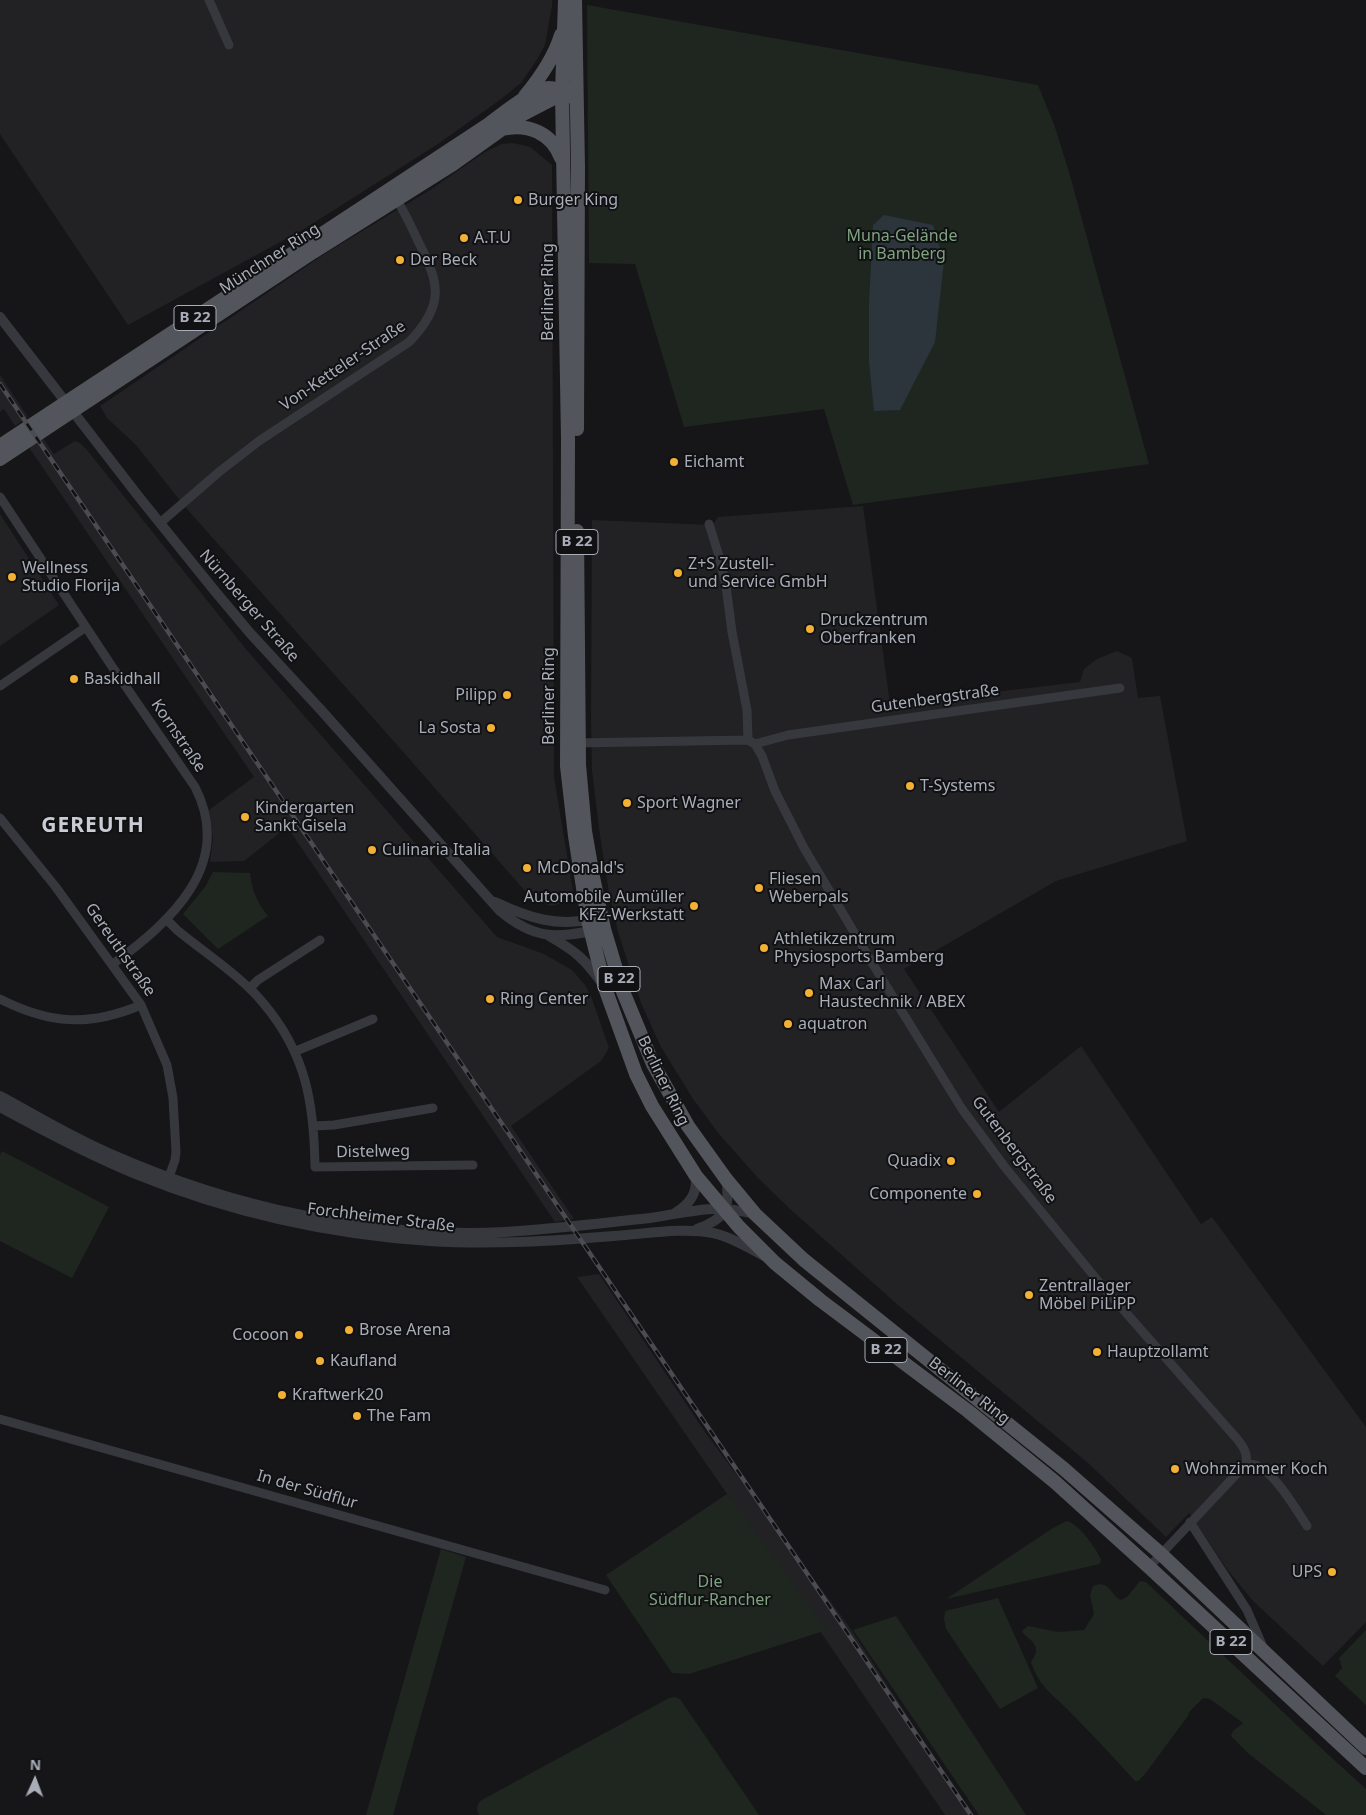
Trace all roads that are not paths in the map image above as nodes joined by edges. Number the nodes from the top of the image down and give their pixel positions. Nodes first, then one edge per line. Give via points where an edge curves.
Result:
1 (209, 0) edge
2 (565, 0) edge
3 (575, 0) edge
4 (565, 23) junction
5 (229, 45) dead end
6 (576, 73) junction
7 (562, 93) junction
8 (524, 99) junction
9 (576, 106) junction
10 (499, 130) junction
11 (564, 164) junction
12 (393, 194) junction
13 (0, 317) edge
14 (0, 446) edge
15 (0, 459) edge
16 (0, 497) edge
17 (160, 523) junction
18 (709, 524) dead end
19 (86, 628) junction
20 (0, 686) edge
21 (1120, 688) dead end
22 (752, 742) junction
23 (572, 743) junction
24 (0, 818) edge
25 (490, 900) junction
26 (166, 919) junction
27 (596, 925) junction
28 (548, 936) junction
29 (320, 940) dead end
30 (113, 964) junction
31 (250, 988) junction
32 (605, 988) junction
33 (0, 999) edge
34 (142, 1005) junction
35 (373, 1019) dead end
36 (296, 1051) junction
37 (0, 1096) edge
38 (0, 1107) edge
39 (433, 1108) dead end
40 (314, 1126) junction
41 (473, 1165) dead end
42 (696, 1176) junction
43 (169, 1177) junction
44 (726, 1179) junction
45 (725, 1210) junction
46 (755, 1214) junction
47 (672, 1215) junction
48 (691, 1231) junction
49 (775, 1263) junction
50 (0, 1419) edge
51 (1246, 1464) junction
52 (1190, 1522) junction
53 (1307, 1526) dead end
54 (1161, 1554) junction
55 (1149, 1567) junction
56 (605, 1590) dead end
57 (1267, 1655) junction
58 (1366, 1748) edge
59 (1366, 1768) edge

1 - 5 street
2 - 4 main road, Berliner Ring
3 - 6 main road, Berliner Ring
4 - 7 main road, Berliner Ring
4 - 8 main road via 550,60
6 - 7 main road
6 - 9 main road, Berliner Ring
7 - 8 main road, B 22 via 546,88
7 - 9 main road
7 - 10 main road, Münchner Ring
7 - 11 main road, Berliner Ring
8 - 12 main road, Münchner Ring / B 22
9 - 23 main road, Berliner Ring / B 22 via 577,541
10 - 11 main road, B 22 via 527,128 546,136 554,142
10 - 12 main road, Münchner Ring / B 22 via 453,164
11 - 23 main road, Berliner Ring / B 22
12 - 14 main road, Münchner Ring / B 22
12 - 15 main road, Münchner Ring / B 22 via 313,252
12 - 17 street, Von-Ketteler-Straße via 429,262 435,280 431,312 423,328 409,342 259,441
13 - 17 street, Nürnberger Straße
16 - 19 street, Kornstraße
17 - 25 street, Nürnberger Straße via 250,633
18 - 22 street, Gutenbergstraße via 726,586
19 - 20 street
19 - 26 street, Kornstraße via 196,787 204,805 206,848 200,875
21 - 22 street, Gutenbergstraße
22 - 23 street, Gutenbergstraße
22 - 51 street, Gutenbergstraße via 762,756 775,791 804,848 962,1109 1092,1274 1238,1440 1245,1449
23 - 27 main road, Berliner Ring / B 22
24 - 30 street, Gereuthstraße
25 - 27 street, Nürnberger Straße via 538,920
25 - 28 street, Nürnberger Straße via 512,921
26 - 30 street, Kornstraße
26 - 31 street, Distelweg
27 - 28 street, Nürnberger Straße
27 - 32 main road, Berliner Ring / B 22
27 - 44 main road, Berliner Ring / B 22 via 654,1064 688,1126
28 - 32 street via 574,951 590,966
29 - 31 street
30 - 34 street, Gereuthstraße
31 - 36 street, Distelweg via 276,1018
32 - 42 main road, Berliner Ring / B 22 via 636,1074
33 - 34 street via 41,1017 62,1020 102,1017
34 - 43 street, Gereuthstraße via 166,1065 173,1098 176,1152
35 - 36 street
36 - 40 street, Distelweg
37 - 43 street, Forchheimer Straße via 111,1154
38 - 48 street, Forchheimer Straße via 137,1175 232,1207 315,1226 458,1242
39 - 40 street, Distelweg
40 - 41 street, Distelweg via 315,1167
42 - 45 main road, Berliner Ring / B 22
42 - 47 street via 691,1201
43 - 47 street, Forchheimer Straße via 298,1213 352,1223 431,1231 532,1230
44 - 45 street via 728,1196
44 - 46 main road, Berliner Ring / B 22
45 - 46 street, Forchheimer Straße
45 - 47 street, Forchheimer Straße
45 - 48 street via 716,1221
45 - 49 main road, Berliner Ring / B 22
46 - 54 main road, Berliner Ring / B 22 via 804,1260 1064,1469
48 - 49 street, Forchheimer Straße via 717,1234
49 - 55 main road, Berliner Ring / B 22 via 968,1411
50 - 56 street, In der Südflur
51 - 52 street
51 - 53 street via 1257,1465 1271,1477
52 - 54 street
52 - 57 street via 1247,1610
54 - 55 street
54 - 57 main road, Berliner Ring / B 22
55 - 59 main road, Berliner Ring / B 22
57 - 58 main road, Berliner Ring / B 22

